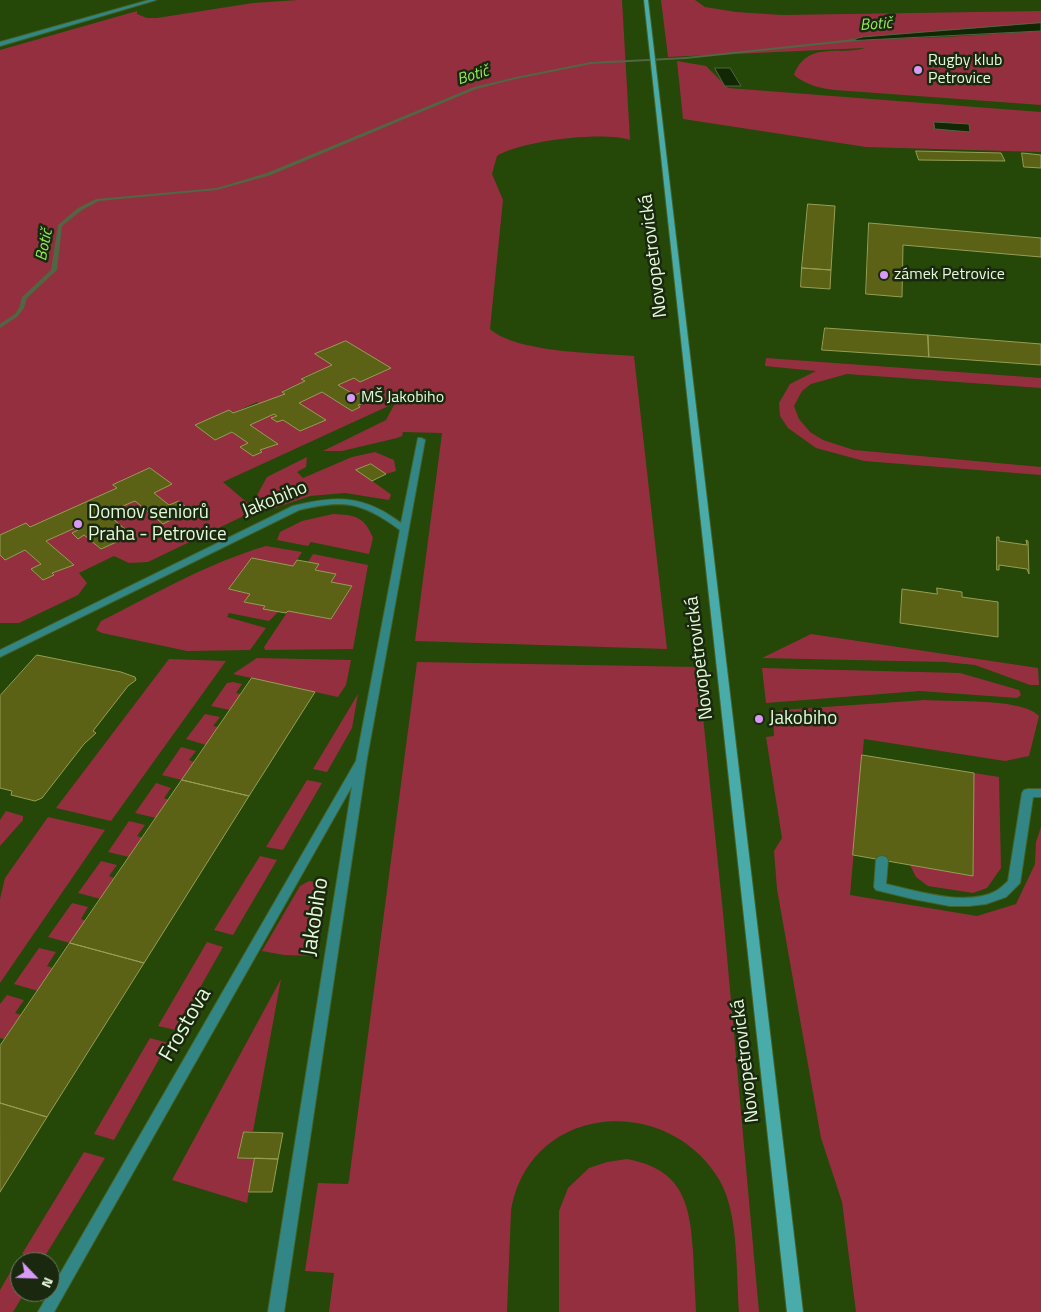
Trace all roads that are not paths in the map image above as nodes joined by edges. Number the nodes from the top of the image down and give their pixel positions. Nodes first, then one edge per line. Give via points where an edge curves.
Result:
1 (154, 0) edge
2 (646, 0) edge
3 (0, 44) edge
4 (421, 440) dead end
5 (404, 530) junction
6 (0, 654) edge
7 (362, 758) junction
8 (1041, 793) edge
9 (882, 860) dead end
10 (46, 1312) edge
11 (276, 1312) edge
12 (794, 1312) edge

1 - 3 street
2 - 12 main road, Novopetrovická
4 - 5 street, Jakobiho
5 - 6 street, Jakobiho via 382,512 354,502 320,502 296,508
5 - 7 street, Jakobiho
7 - 10 street, Frostova
7 - 11 street, Jakobiho
8 - 9 street via 1028,793 1014,882 1006,893 978,900 947,902 880,887

